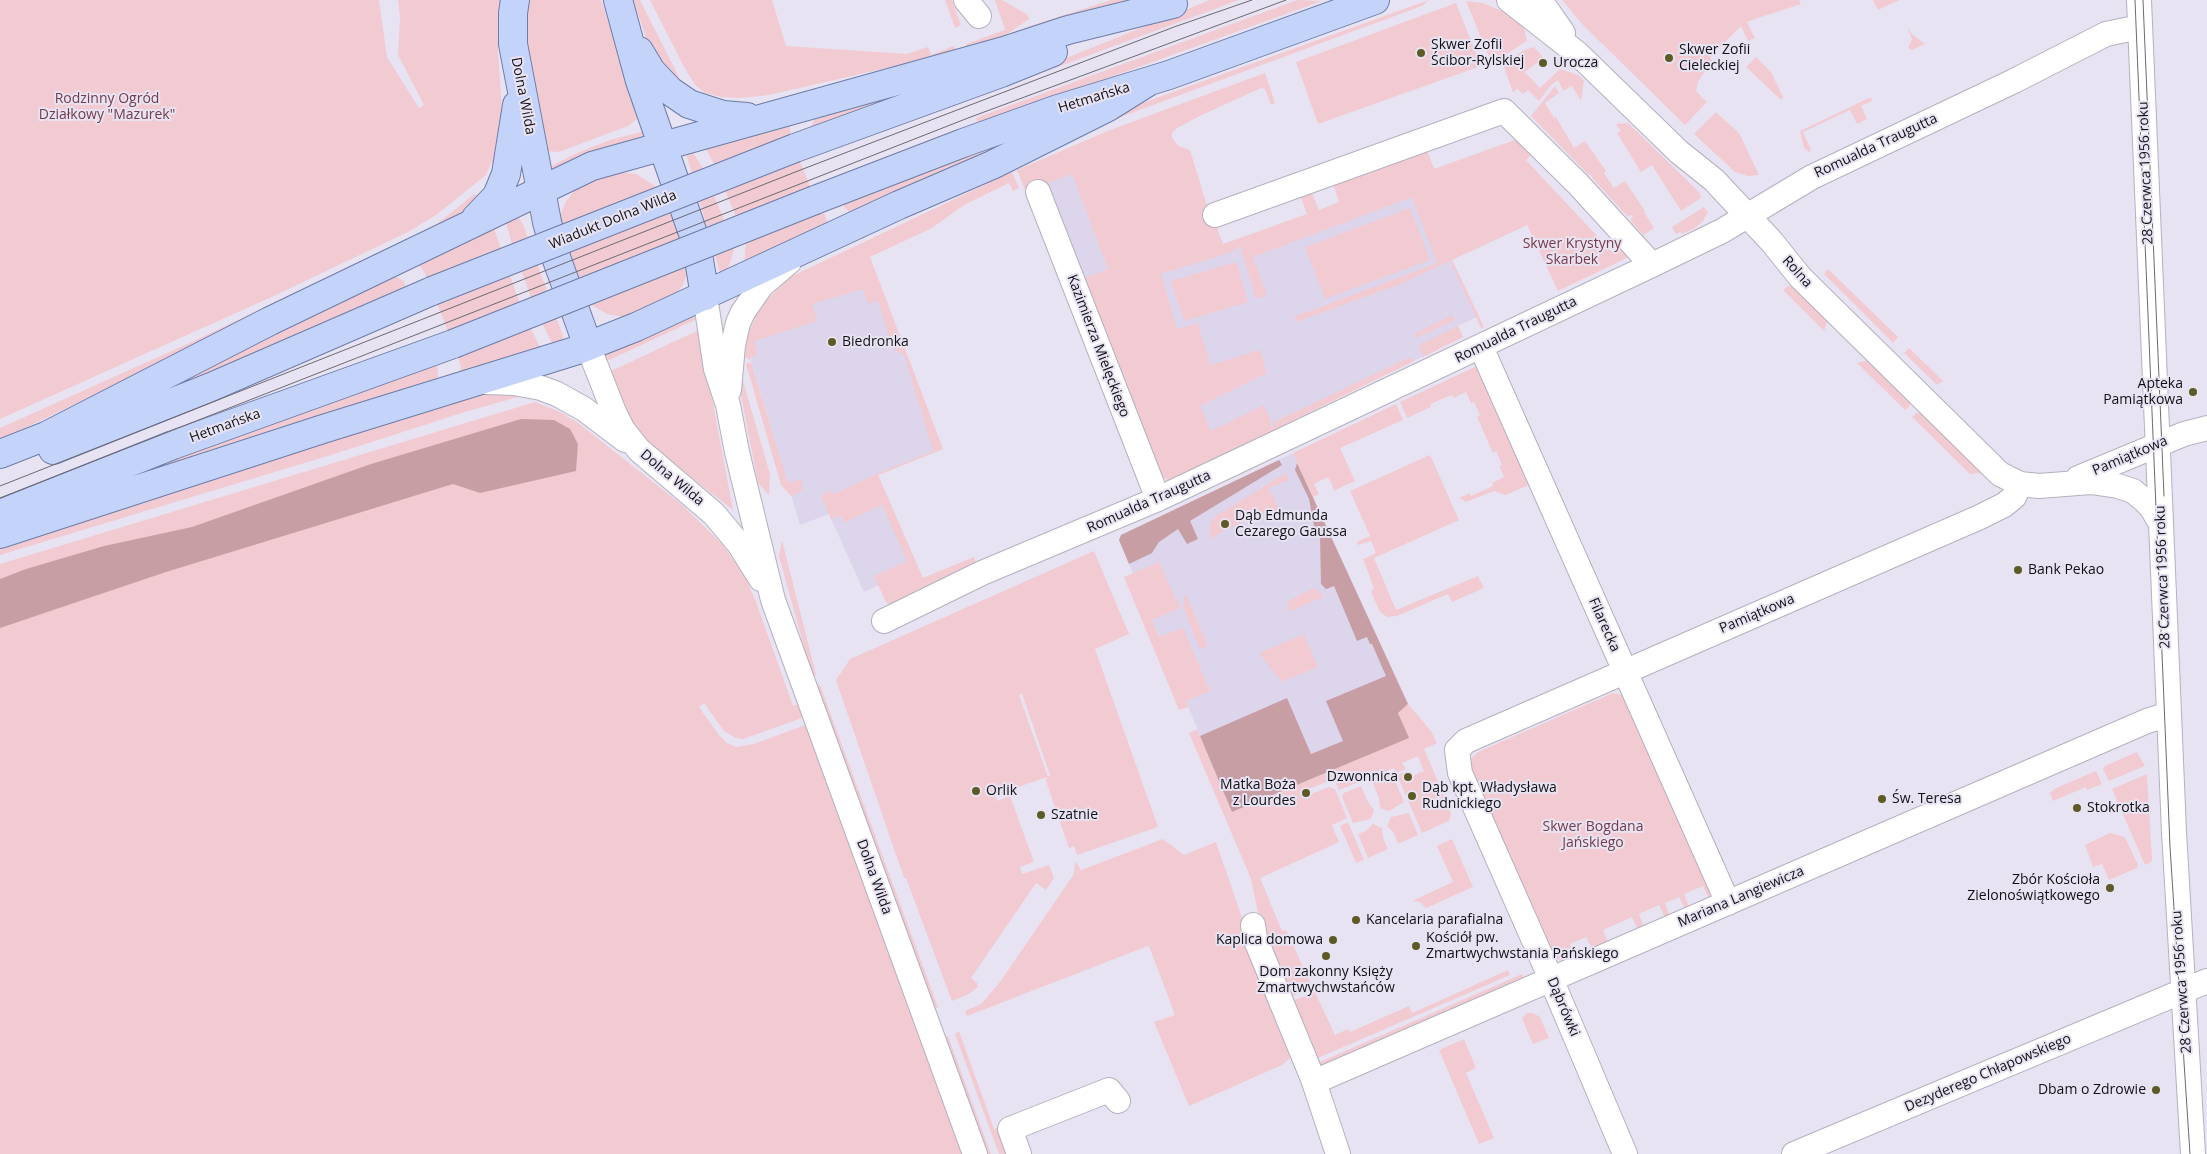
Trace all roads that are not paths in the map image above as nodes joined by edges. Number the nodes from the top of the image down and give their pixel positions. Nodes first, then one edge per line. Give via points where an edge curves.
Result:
1 (515, 0) edge
2 (618, 0) edge
3 (1375, 0) edge
4 (1509, 0) edge
5 (1540, 0) edge
6 (2139, 0) edge
7 (1178, 2) edge
8 (2140, 28) junction
9 (628, 33) junction
10 (1578, 54) junction
11 (1148, 82) junction
12 (520, 83) junction
13 (759, 118) junction
14 (662, 145) junction
15 (541, 191) junction
16 (1038, 192) dead end
17 (1215, 215) dead end
18 (1747, 215) junction
19 (453, 234) junction
20 (805, 250) junction
21 (1652, 265) junction
22 (705, 296) junction
23 (588, 346) junction
24 (1481, 347) junction
25 (472, 384) junction
26 (728, 405) junction
27 (2207, 428) edge
28 (2158, 445) junction
29 (639, 450) junction
30 (0, 454) edge
31 (0, 471) edge
32 (2020, 484) junction
33 (2054, 484) junction
34 (1158, 499) junction
35 (0, 514) edge
36 (2161, 524) junction
37 (0, 534) edge
38 (773, 600) junction
39 (884, 621) dead end
40 (1625, 671) junction
41 (2169, 714) junction
42 (1457, 750) joint
43 (1728, 903) junction
44 (1253, 925) dead end
45 (1551, 979) junction
46 (2207, 981) edge
47 (2183, 992) junction
48 (1314, 1082) junction
49 (1118, 1101) dead end
50 (975, 1154) edge
51 (1020, 1154) edge
52 (1338, 1154) edge
53 (1625, 1154) edge
54 (1794, 1154) edge
55 (2193, 1154) edge

1 - 12 main road, Dolna Wilda via 512,44
2 - 9 main road
3 - 11 main road, Hetmańska
4 - 10 street, Rolna
5 - 10 street, Rolna
6 - 8 street, 28 Czerwca 1956 roku
7 - 13 main road
7 - 31 main road, Wiadukt Dolna Wilda, bridge via 1001,73 794,148 432,291 211,387
8 - 18 street, Romualda Traugutta via 2106,34 1812,177
8 - 28 street, 28 Czerwca 1956 roku
9 - 13 main road via 651,71 679,98 711,112
9 - 14 main road
10 - 18 street, Rolna via 1679,152 1714,180
11 - 20 main road via 1108,107 992,165
11 - 35 main road, Hetmańska, bridge via 1009,126 453,344 174,445
12 - 15 main road, Dolna Wilda
12 - 19 main road via 511,153 502,185 482,213
13 - 14 main road
14 - 15 main road via 592,166
14 - 22 main road via 696,242
15 - 19 main road
15 - 23 main road, Dolna Wilda via 557,260
16 - 34 street, Kazimierza Mielęckiego
17 - 21 street via 1504,111 1578,184
18 - 21 street, Romualda Traugutta via 1722,231
18 - 32 street, Rolna via 1800,276 1903,379 2000,474
19 - 30 main road via 270,321 46,436
20 - 22 main road
20 - 26 street via 770,277 743,312 733,345
21 - 24 street, Romualda Traugutta
22 - 23 main road
22 - 26 street, Dolna Wilda via 716,369
23 - 25 main road
23 - 29 street, Dolna Wilda via 618,422
24 - 34 street, Romualda Traugutta
24 - 40 street, Filarecka
25 - 29 street via 507,382 549,391 584,409
25 - 37 main road
26 - 38 street, Dolna Wilda
27 - 28 street, Pamiątkowa
28 - 33 street, Pamiątkowa via 2102,469
28 - 36 street, 28 Czerwca 1956 roku
29 - 38 street, Dolna Wilda via 714,514 739,544
32 - 33 street, Pamiątkowa
32 - 40 street, Pamiątkowa via 2014,497 1980,517
33 - 36 street, Pamiątkowa via 2090,482 2118,486 2152,507
34 - 39 street, Romualda Traugutta via 982,573
36 - 41 street, 28 Czerwca 1956 roku
38 - 50 street, Dolna Wilda
40 - 42 street, Pamiątkowa via 1466,741
40 - 43 street, Filarecka
41 - 43 street, Mariana Langiewicza
41 - 47 street, 28 Czerwca 1956 roku
42 - 45 street, Dąbrówki via 1460,773
43 - 45 street, Mariana Langiewicza
44 - 48 street via 1255,938
45 - 48 street, Mariana Langiewicza
45 - 53 street, Dąbrówki
46 - 47 street, Dezyderego Chłapowskiego
47 - 54 street, Dezyderego Chłapowskiego
47 - 55 street, 28 Czerwca 1956 roku
48 - 52 street
49 - 51 street via 1109,1090 1010,1129

